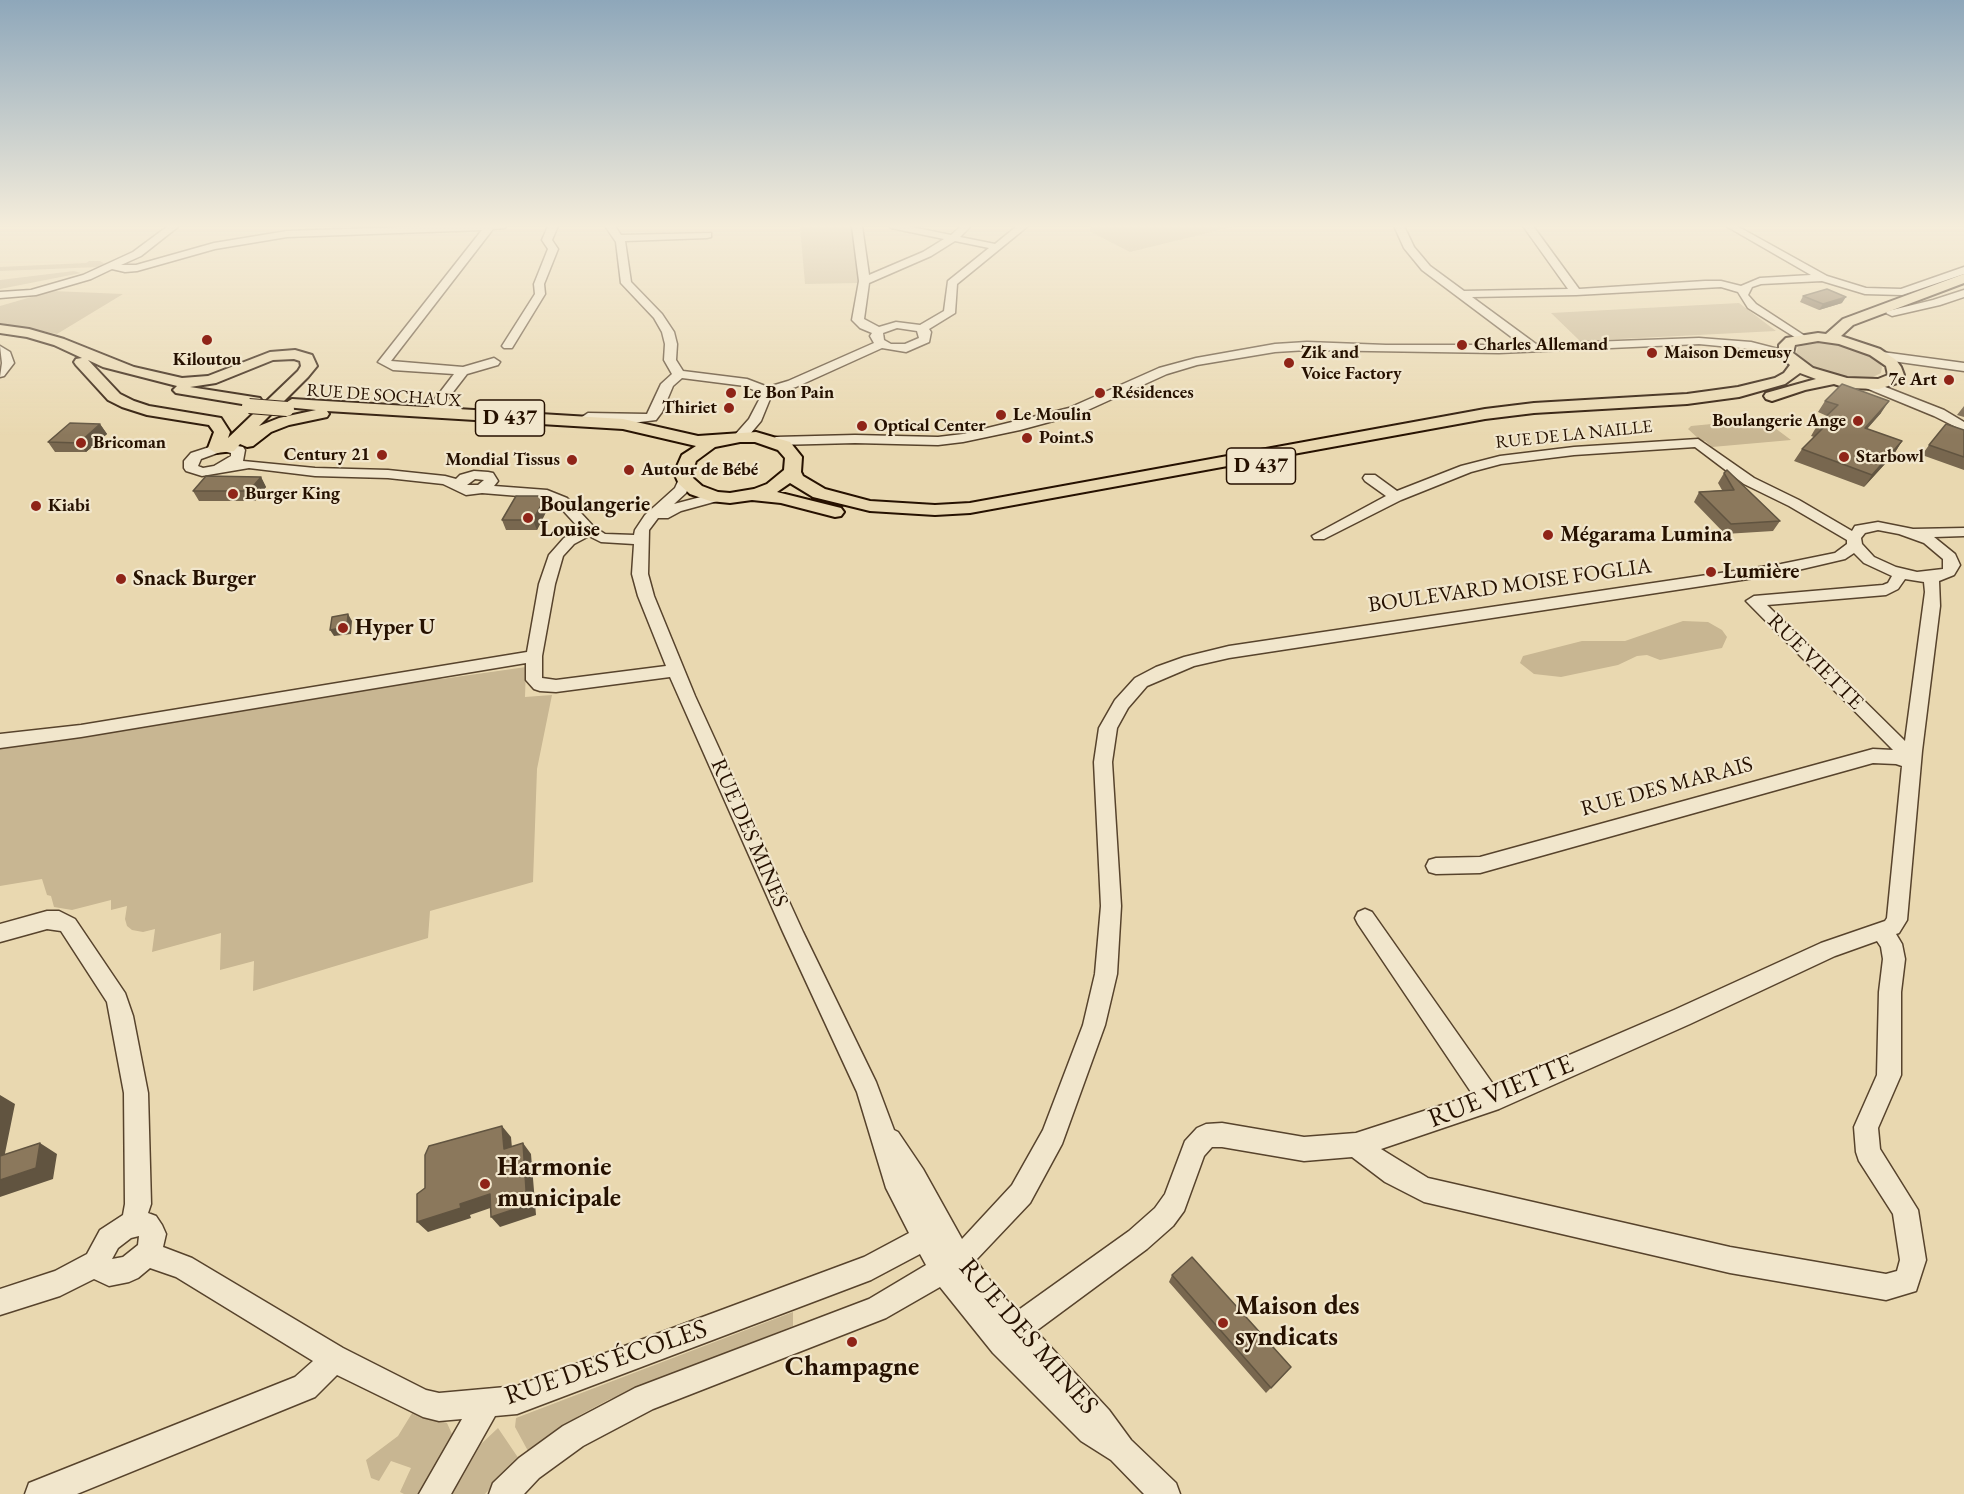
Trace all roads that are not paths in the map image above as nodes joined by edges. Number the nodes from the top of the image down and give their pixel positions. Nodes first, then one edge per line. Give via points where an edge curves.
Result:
1 (435, 296) edge
2 (539, 296) edge
3 (637, 296) edge
4 (862, 296) edge
5 (951, 296) edge
6 (1463, 296) edge
7 (1744, 296) edge
8 (1917, 296) edge
9 (1938, 296) edge
10 (1956, 296) edge
11 (1892, 313) junction
12 (0, 329) edge
13 (921, 329) junction
14 (879, 331) junction
15 (0, 336) edge
16 (1801, 338) junction
17 (1830, 338) junction
18 (882, 344) junction
19 (508, 346) dead end
20 (1533, 346) junction
21 (1867, 348) junction
22 (0, 350) edge
23 (1786, 350) junction
24 (1882, 356) junction
25 (89, 360) junction
26 (255, 360) junction
27 (494, 362) dead end
28 (1934, 364) junction
29 (1798, 366) junction
30 (1964, 367) edge
31 (463, 372) junction
32 (0, 373) edge
33 (679, 374) junction
34 (1894, 375) junction
35 (1833, 380) junction
36 (1870, 385) junction
37 (766, 392) junction
38 (251, 404) junction
39 (290, 406) junction
40 (358, 414) junction
41 (1939, 414) junction
42 (755, 421) junction
43 (1964, 427) edge
44 (733, 438) junction
45 (855, 439) junction
46 (771, 440) junction
47 (233, 456) junction
48 (688, 459) junction
49 (793, 468) junction
50 (1370, 478) dead end
51 (685, 480) junction
52 (486, 485) junction
53 (749, 496) junction
54 (716, 497) junction
55 (1396, 497) junction
56 (1794, 502) junction
57 (1868, 527) junction
58 (589, 530) junction
59 (1914, 534) junction
60 (1964, 534) edge
61 (641, 535) junction
62 (1319, 536) dead end
63 (1854, 541) junction
64 (1944, 551) junction
65 (1813, 563) junction
66 (1881, 567) junction
67 (1902, 574) junction
68 (1957, 575) edge
69 (1931, 578) junction
70 (1932, 606) junction
71 (534, 657) junction
72 (675, 671) junction
73 (0, 741) edge
74 (1912, 756) junction
75 (1436, 866) dead end
76 (1365, 918) dead end
77 (1882, 932) junction
78 (0, 933) edge
79 (1491, 1101) junction
80 (1356, 1145) junction
81 (133, 1224) junction
82 (932, 1233) junction
83 (147, 1254) junction
84 (99, 1262) junction
85 (951, 1264) junction
86 (0, 1302) edge
87 (1010, 1337) junction
88 (333, 1358) junction
89 (487, 1403) junction
90 (40, 1494) edge
91 (434, 1494) edge
92 (504, 1494) edge
93 (1165, 1494) edge

1 - 31 street via 384,362
2 - 19 street
3 - 33 street via 663,324 671,344 670,360
4 - 14 street via 858,320
5 - 13 street via 949,314
6 - 20 street
7 - 16 street via 1752,306
8 - 17 main road via 1848,322
9 - 11 main road
10 - 11 street
11 - 21 main road via 1858,327 1858,340
12 - 25 main road, D 437 via 59,342
13 - 14 street via 896,325
13 - 18 street via 925,340 914,346 897,348
14 - 18 street via 877,339
15 - 25 main road, D 437
16 - 17 main road
16 - 23 main road
17 - 21 main road
18 - 37 street
20 - 23 street via 1699,341
20 - 45 street via 1275,348 1163,371 1074,411 1020,426 938,441
21 - 24 main road
22 - 32 street via 8,363
23 - 29 main road
24 - 28 street
24 - 34 main road
25 - 26 main road via 182,383 212,380
25 - 38 main road, D 437 via 142,380
25 - 38 main road, D 437 via 123,381 159,392 196,400
25 - 47 main road via 114,397 128,404 215,421
26 - 38 main road via 229,378 226,385 234,396
26 - 47 main road via 284,353 309,361 303,374
27 - 31 street
28 - 30 street
28 - 34 street
29 - 35 main road
29 - 49 main road, D 437 via 1780,381 1739,392 1485,414 970,508 901,509 844,501 802,484
31 - 33 street via 434,408 642,419 656,412 667,384
33 - 37 street via 747,383
34 - 36 main road
34 - 41 street via 1904,391
35 - 36 main road
35 - 53 main road, D 437 via 1746,402 1708,407 1516,420 982,518 885,519 830,511 782,498
36 - 41 street
37 - 42 street
38 - 39 main road, D 437, bridge
39 - 40 main road, RUE DE SOCHAUX / D 437
39 - 44 main road, D 437 via 623,424 698,441
40 - 47 main road via 318,414 285,421 265,429
40 - 48 main road, RUE DE SOCHAUX / D 437 via 619,430 673,447
41 - 43 street
42 - 44 street
42 - 46 street via 758,431
44 - 46 main road
44 - 48 main road via 697,450
45 - 46 street
45 - 49 street via 808,452
46 - 49 main road via 790,451
47 - 52 street via 315,472 462,482 484,475
48 - 51 main road via 682,473
49 - 53 main road via 773,488
50 - 55 street
51 - 54 main road via 696,490
51 - 61 street via 681,490 650,518
52 - 58 street via 547,494 562,501
52 - 61 street via 557,490 575,499 596,525
53 - 54 main road
54 - 61 street via 676,508
55 - 56 street, RUE DE LA NAILLE via 1500,460 1698,443 1749,481
55 - 62 street, RUE DE LA NAILLE
56 - 57 street
56 - 63 street
57 - 59 street via 1889,527
57 - 63 street, BOULEVARD MOISE FOGLIA via 1860,529
58 - 61 street via 601,538
58 - 71 street via 569,541 556,555
59 - 60 street
59 - 64 street
60 - 64 street
61 - 72 street, RUE DES MINES via 640,574
63 - 65 street, BOULEVARD MOISE FOGLIA via 1840,556
63 - 66 street via 1869,560
64 - 68 street
65 - 66 street, BOULEVARD MOISE FOGLIA
65 - 85 street, BOULEVARD MOISE FOGLIA via 1229,652 1162,671 1141,682 1120,704 1108,728 1103,762 1111,906 1106,974 1094,1025 1053,1136 1021,1194 985,1237
66 - 67 street
67 - 69 street
67 - 70 street
67 - 74 street, RUE VIETTE via 1886,590 1754,601
68 - 69 street
69 - 70 street
70 - 74 street
71 - 72 street via 534,680 540,685
71 - 73 street
72 - 82 street, RUE DES MINES via 868,1090 898,1188
74 - 75 street, RUE DES MARAIS via 1873,756 1480,865
74 - 77 street via 1897,920
76 - 79 street
77 - 79 street, RUE VIETTE via 1828,949
77 - 80 street via 1891,944 1894,959 1889,1075 1866,1127 1868,1152 1905,1210 1913,1260 1906,1282 1886,1287 1730,1260 1424,1190
78 - 81 street via 59,920 68,925 108,983 122,1016 136,1093 138,1204
79 - 80 street, RUE VIETTE
80 - 87 street, RUE VIETTE via 1304,1149 1222,1135 1206,1136 1194,1149 1179,1192 1164,1217
81 - 83 street via 152,1228 153,1241
81 - 84 street via 109,1239
82 - 85 street, RUE DES MINES
82 - 89 street, RUE DES ÉCOLES via 871,1267 517,1400
83 - 84 street via 118,1273 102,1269
83 - 88 street, RUE DES ÉCOLES via 183,1268
84 - 86 street via 60,1283
85 - 87 street, RUE DES MINES via 975,1311
85 - 92 street, BOULEVARD MOISE FOGLIA via 878,1308 635,1404 573,1436 529,1468
87 - 93 street, RUE DES MINES via 1091,1431 1120,1450
88 - 89 street, RUE DES ÉCOLES via 423,1403 439,1407
88 - 90 street via 305,1387
89 - 91 street

